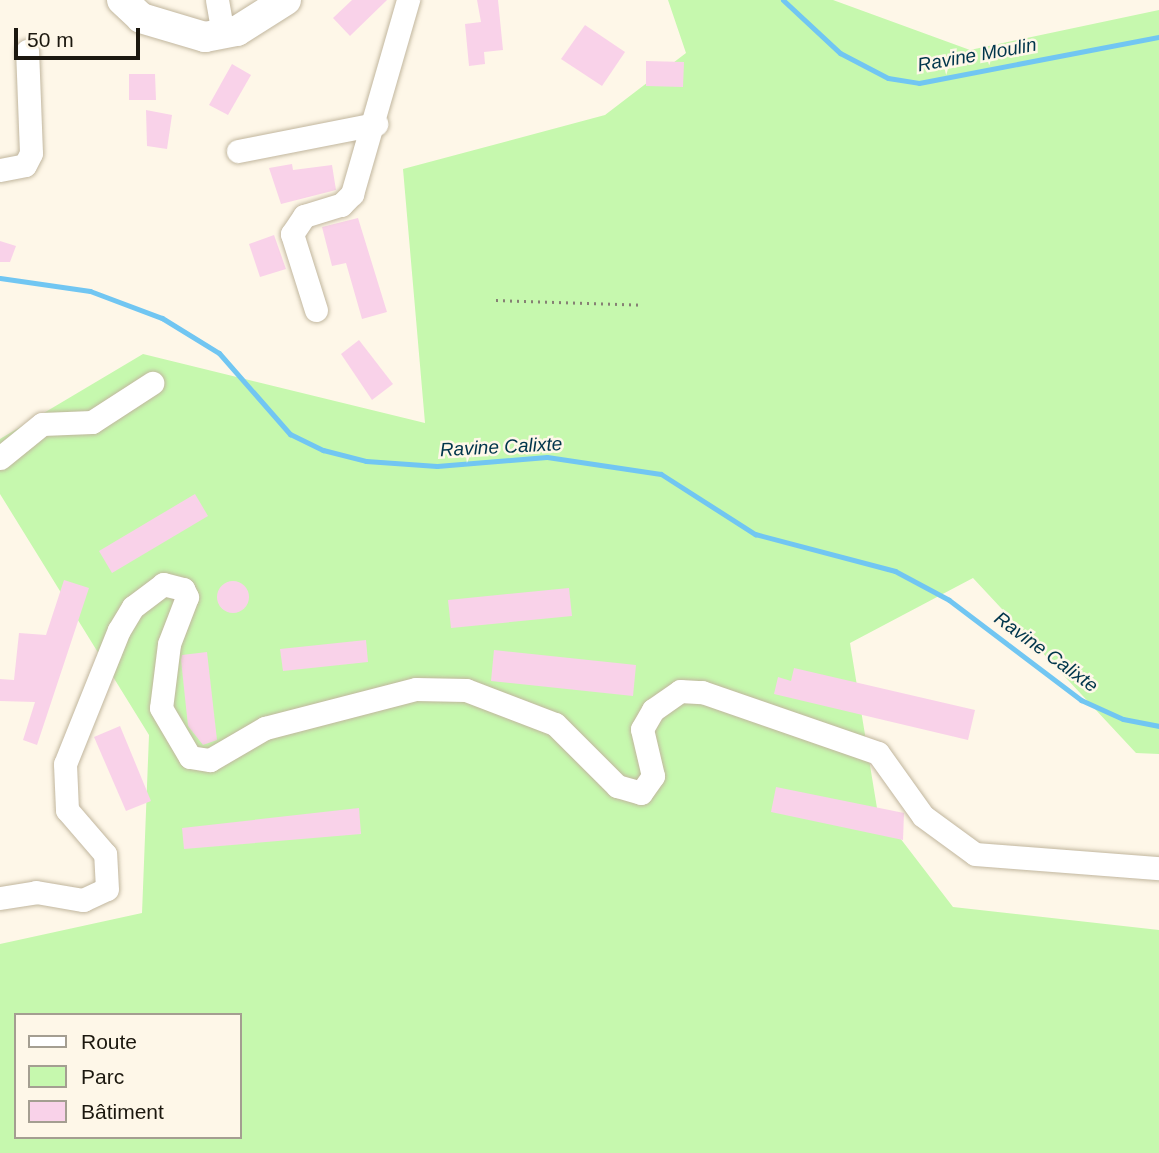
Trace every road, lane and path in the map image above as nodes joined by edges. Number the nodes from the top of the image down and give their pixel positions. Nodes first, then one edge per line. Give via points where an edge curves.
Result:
1 (122, 0) edge
2 (217, 0) edge
3 (286, 0) edge
4 (408, 0) edge
5 (223, 35) junction
6 (27, 51) dead end
7 (376, 124) junction
8 (238, 151) dead end
9 (0, 170) edge
10 (496, 300) dead end
11 (643, 305) dead end
12 (316, 310) dead end
13 (152, 383) dead end
14 (0, 458) edge
15 (1159, 868) edge
16 (0, 898) edge

1 - 5 main road via 141,18 175,32
2 - 5 street
3 - 5 main road via 266,18
4 - 7 street
6 - 9 street via 30,153 25,165
7 - 8 street
7 - 12 street via 347,200 304,216 292,234
10 - 11 path
13 - 14 street via 92,422 42,424
15 - 16 street via 975,854 923,816 878,753 702,692 680,691 653,710 642,729 653,776 641,793 617,786 555,724 466,690 416,689 265,728 210,760 190,757 161,708 169,644 187,597 183,589 163,584 133,607 119,630 65,764 66,810 106,854 107,889 83,900 36,892

